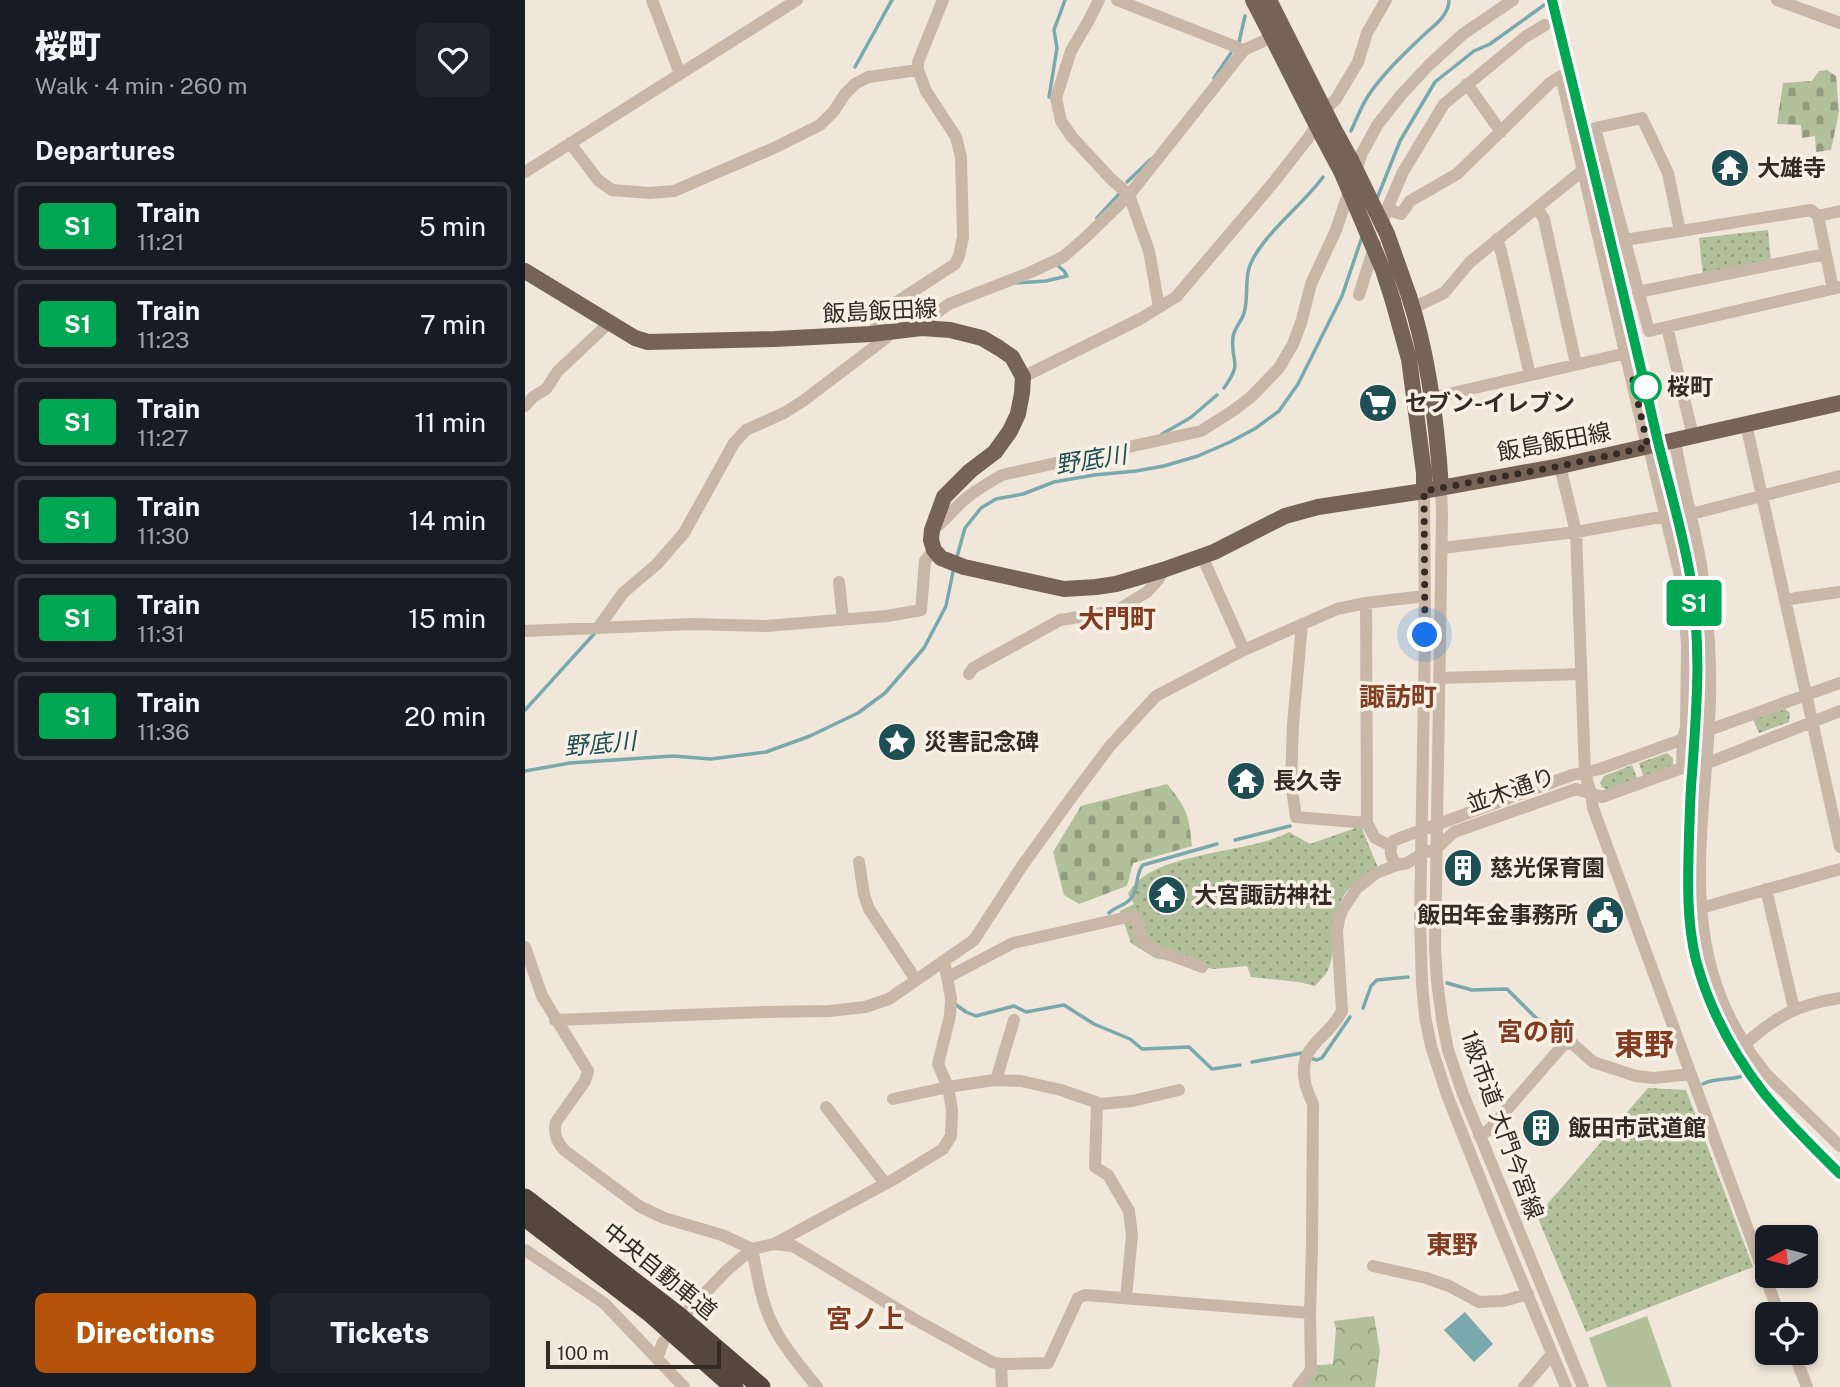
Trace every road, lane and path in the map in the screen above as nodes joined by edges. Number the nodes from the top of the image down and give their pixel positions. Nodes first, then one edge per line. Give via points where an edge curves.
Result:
1 (652, 0) edge
2 (797, 0) edge
3 (943, 0) edge
4 (1098, 0) edge
5 (1117, 0) edge
6 (1253, 0) edge
7 (1269, 0) edge
8 (1386, 0) edge
9 (1513, 0) edge
10 (1783, 1) edge
11 (1840, 23) edge
12 (1545, 25) dead end
13 (1272, 37) junction
14 (1244, 50) junction
15 (918, 70) junction
16 (680, 74) junction
17 (1467, 84) junction
18 (1325, 110) junction
19 (1315, 125) junction
20 (1501, 132) junction
21 (570, 143) junction
22 (1346, 166) junction
23 (1583, 171) junction
24 (525, 172) edge
25 (1129, 195) junction
26 (1537, 208) junction
27 (1387, 209) junction
28 (1840, 211) edge
29 (1818, 216) junction
30 (1680, 231) junction
31 (1497, 239) junction
32 (1625, 240) junction
33 (1825, 254) junction
34 (525, 271) edge
35 (1837, 288) edge
36 (1639, 292) junction
37 (1359, 295) dead end
38 (1405, 302) junction
39 (1159, 307) junction
40 (610, 322) junction
41 (1667, 327) junction
42 (922, 328) junction
43 (891, 331) junction
44 (871, 334) junction
45 (1627, 353) junction
46 (1576, 364) junction
47 (1530, 375) junction
48 (1023, 377) junction
49 (1431, 398) junction
50 (1840, 403) edge
51 (525, 406) edge
52 (1745, 424) junction
53 (1693, 436) junction
54 (1675, 441) junction
55 (1648, 447) junction
56 (1560, 466) junction
57 (1840, 477) edge
58 (1432, 489) junction
59 (1761, 495) junction
60 (1691, 514) junction
61 (1666, 516) junction
62 (932, 530) junction
63 (1576, 532) junction
64 (1442, 548) junction
65 (938, 554) junction
66 (1202, 556) junction
67 (1163, 570) junction
68 (839, 582) dead end
69 (1840, 592) edge
70 (1424, 596) junction
71 (1785, 601) junction
72 (1366, 603) junction
73 (843, 620) junction
74 (1302, 624) junction
75 (598, 628) junction
76 (525, 631) edge
77 (1244, 650) junction
78 (969, 674) dead end
79 (1581, 674) junction
80 (1441, 678) junction
81 (1840, 683) edge
82 (1806, 695) junction
83 (1840, 711) edge
84 (1812, 722) junction
85 (1708, 731) junction
86 (1683, 739) junction
87 (1705, 764) junction
88 (1682, 768) junction
89 (1585, 773) junction
90 (1591, 794) junction
91 (1367, 823) junction
92 (1437, 825) junction
93 (1421, 830) junction
94 (1391, 846) junction
95 (1840, 847) edge
96 (1437, 848) junction
97 (1422, 854) junction
98 (859, 862) dead end
99 (1397, 865) junction
100 (1840, 869) edge
101 (1766, 889) junction
102 (1701, 908) junction
103 (525, 947) edge
104 (944, 961) junction
105 (1202, 967) dead end
106 (948, 978) junction
107 (916, 980) junction
108 (1840, 998) edge
109 (1794, 1009) junction
110 (555, 1020) junction
111 (1014, 1020) dead end
112 (1745, 1044) junction
113 (1691, 1074) junction
114 (996, 1080) junction
115 (948, 1087) junction
116 (1179, 1090) dead end
117 (893, 1099) dead end
118 (1097, 1102) junction
119 (826, 1107) dead end
120 (1479, 1135) junction
121 (1840, 1146) edge
122 (885, 1183) junction
123 (525, 1198) edge
124 (525, 1217) edge
125 (774, 1244) junction
126 (525, 1250) edge
127 (752, 1250) junction
128 (1373, 1266) dead end
129 (1528, 1294) junction
130 (1126, 1298) junction
131 (1775, 1302) edge
132 (688, 1311) dead end
133 (1310, 1313) junction
134 (663, 1342) dead end
135 (1552, 1354) junction
136 (657, 1359) junction
137 (1001, 1364) junction
138 (1799, 1365) edge
139 (684, 1387) edge
140 (734, 1387) edge
141 (761, 1387) edge
142 (817, 1387) edge
143 (1002, 1387) edge
144 (1298, 1387) edge
145 (1524, 1387) edge
146 (1566, 1387) edge
147 (1583, 1387) edge
148 (1807, 1387) edge

1 - 16 street
2 - 16 street
3 - 15 street
4 - 25 street via 1071,51 1055,98 1061,121 1072,137
5 - 14 street
6 - 13 main road
7 - 18 main road
8 - 18 street via 1367,33 1358,62
9 - 62 street via 1463,34 1429,65 1378,124 1362,153 1336,230 1311,284 1293,344 1279,368 1251,397 1201,431 1002,475 964,500
10 - 11 street
12 - 17 street
13 - 14 street
13 - 19 main road
14 - 25 street
15 - 21 street via 868,76 845,94 820,125 674,191 611,190
15 - 44 street via 956,137 961,157 963,237 955,264 890,307
16 - 21 street
17 - 20 street
17 - 27 street via 1444,104 1403,172
18 - 19 street
18 - 22 main road
19 - 22 main road
19 - 39 street via 1273,183 1176,298
20 - 23 street via 1561,76
20 - 27 street via 1457,174 1410,201 1401,214
21 - 24 street
22 - 38 main road, bridge via 1379,260
23 - 26 street
23 - 45 street
25 - 39 street via 1149,251
25 - 42 street via 1063,257 949,304
26 - 31 street
26 - 46 street via 1544,219
27 - 37 street
28 - 29 street
29 - 30 street via 1811,210
29 - 33 street
30 - 32 street
30 - 32 street via 1668,173 1642,118 1595,128
31 - 38 street via 1444,293
31 - 47 street
32 - 36 street
33 - 35 street
33 - 36 street
34 - 40 main road, 飯島飯田線
35 - 41 street
36 - 41 street via 1649,331
38 - 49 main road via 1424,352
38 - 58 main road via 1424,473
39 - 48 street
40 - 44 main road, 飯島飯田線 via 648,342
40 - 51 street
41 - 53 street
42 - 43 main road, 飯島飯田線
42 - 48 main road, 飯島飯田線 via 982,338 1012,357
43 - 44 main road, 飯島飯田線
43 - 75 street via 803,401 746,430 734,443 685,532 623,593
45 - 46 street
45 - 55 street
46 - 47 street
47 - 49 street
48 - 62 main road via 1018,414 1010,431 995,452 944,496
49 - 58 main road
50 - 52 main road, 飯島飯田線
52 - 53 main road, 飯島飯田線
52 - 59 street
53 - 54 main road, 飯島飯田線
54 - 55 main road, 飯島飯田線
54 - 60 street
55 - 56 main road, 飯島飯田線
55 - 61 street
56 - 58 main road, 飯島飯田線
56 - 63 street
57 - 59 street
58 - 64 street, 1級市道 大門今宮線
58 - 66 main road, 飯島飯田線 via 1285,516
58 - 70 street
59 - 60 street
59 - 71 street
60 - 85 street via 1707,608
61 - 63 street
61 - 86 street via 1681,580 1687,644
62 - 65 main road
63 - 64 street
63 - 79 street
64 - 80 street, 1級市道 大門今宮線
65 - 67 main road, 飯島飯田線 via 964,568 1064,589 1106,585
65 - 73 street via 925,561 921,610
66 - 67 main road, 飯島飯田線
66 - 77 street
67 - 78 street via 1147,592 1116,611 1060,620
68 - 73 street
69 - 71 street
70 - 72 street
70 - 93 street
71 - 82 street
72 - 74 street
72 - 91 street
73 - 75 street
74 - 77 street
74 - 91 street via 1291,782 1296,817
75 - 76 street
77 - 104 street via 1156,696 1071,798 974,940
79 - 80 street
79 - 89 street
80 - 92 street, 1級市道 大門今宮線
81 - 82 street, 並木通り
82 - 84 street
82 - 85 street, 並木通り
83 - 84 street, 並木通り
84 - 87 street, 並木通り
84 - 95 street
85 - 86 street, 並木通り
85 - 87 street
86 - 88 street
86 - 89 street, 並木通り
87 - 88 street, 並木通り
87 - 102 street
88 - 90 street, 並木通り via 1602,797
89 - 90 street
89 - 92 street, 並木通り
90 - 96 street, 並木通り via 1576,789 1454,832
90 - 113 street
91 - 94 street via 1375,838
92 - 93 street, 並木通り
92 - 96 street, 1級市道 大門今宮線
93 - 94 street, 並木通り
93 - 97 street
94 - 99 street via 1391,859
96 - 97 street, 並木通り
96 - 120 street, 1級市道 大門今宮線 via 1439,998 1448,1050
97 - 99 street, 並木通り
97 - 129 street via 1422,984 1431,1046
98 - 107 street via 869,909
99 - 133 street, 並木通り via 1376,873 1357,888 1343,909 1337,931 1342,1011 1307,1052 1304,1066 1313,1104
100 - 101 street
101 - 102 street
101 - 109 street
102 - 112 street via 1713,979
103 - 110 street
104 - 106 street
104 - 107 street
105 - 106 street via 1151,948 1132,916 1013,943
106 - 115 street via 950,1016 938,1065
107 - 110 street via 888,999 850,1010
108 - 109 street
109 - 112 street
110 - 127 street via 588,1070 556,1122 556,1137 564,1150 639,1206
111 - 114 street
112 - 121 street via 1766,1074
113 - 120 street via 1636,1076 1601,1066 1573,1044 1565,1044 1489,1130
113 - 131 street
114 - 115 street
114 - 118 street via 1021,1081
115 - 117 street
115 - 122 street via 951,1136 943,1149
116 - 118 street via 1131,1101
118 - 130 street via 1095,1167 1108,1175 1131,1223
119 - 122 street
120 - 147 street, 1級市道 大門今宮線
122 - 125 street
123 - 141 highway, 中央自動車道 via 675,1313
124 - 140 highway, 中央自動車道 via 649,1312
125 - 127 street
125 - 137 street via 793,1246 914,1319
126 - 136 street via 604,1303
127 - 132 street
127 - 142 street via 770,1318
128 - 129 street via 1426,1278 1479,1302
129 - 135 street
130 - 133 street
130 - 137 street via 1078,1298 1048,1363
133 - 144 street, 並木通り via 1311,1370
134 - 136 street
135 - 145 street
135 - 146 street
136 - 139 street
137 - 143 street
138 - 148 street

